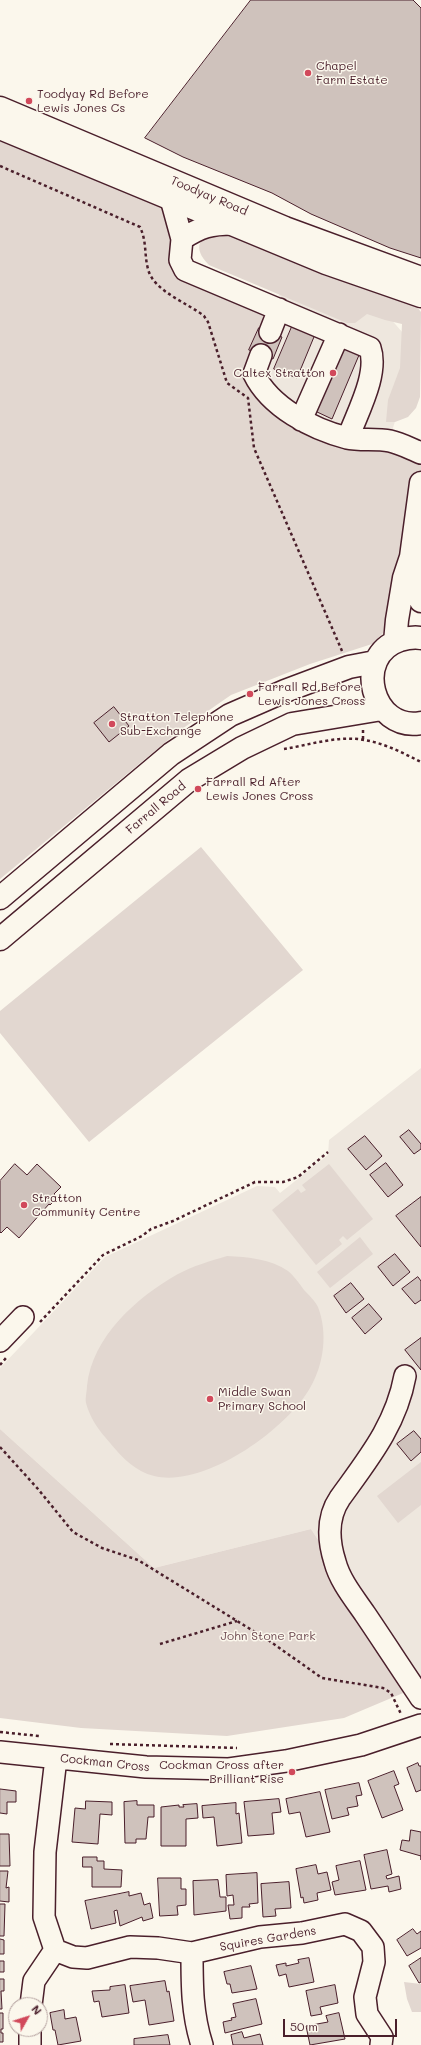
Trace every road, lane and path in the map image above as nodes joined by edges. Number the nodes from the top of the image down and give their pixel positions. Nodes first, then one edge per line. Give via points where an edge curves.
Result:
1 (0, 108) edge
2 (0, 128) edge
3 (0, 166) edge
4 (171, 199) junction
5 (233, 224) junction
6 (182, 239) junction
7 (420, 293) edge
8 (279, 309) junction
9 (270, 332) dead end
10 (339, 334) junction
11 (261, 354) dead end
12 (301, 420) junction
13 (348, 438) junction
14 (421, 453) edge
15 (421, 483) edge
16 (411, 557) junction
17 (421, 601) edge
18 (421, 638) edge
19 (395, 642) junction
20 (375, 662) junction
21 (349, 668) junction
22 (382, 709) junction
23 (420, 725) edge
24 (281, 750) dead end
25 (421, 762) edge
26 (0, 898) edge
27 (0, 939) edge
28 (328, 1152) dead end
29 (30, 1320) joint
30 (5, 1337) edge
31 (0, 1365) edge
32 (405, 1376) dead end
33 (0, 1447) edge
34 (238, 1621) junction
35 (160, 1644) dead end
36 (417, 1711) edge
37 (401, 1714) junction
38 (394, 1717) dead end
39 (0, 1732) edge
40 (44, 1737) dead end
41 (103, 1743) dead end
42 (238, 1748) dead end
43 (0, 1752) edge
44 (56, 1758) junction
45 (56, 1950) junction
46 (192, 1953) junction
47 (32, 1997) edge
48 (202, 2045) edge
49 (381, 2045) edge

1 - 7 main road, Toodyay Road via 285,228
2 - 4 main road, Toodyay Road
3 - 21 path via 140,227 145,238 148,270 153,281 194,308 208,322 227,383 248,398 254,448
4 - 5 main road, Toodyay Road
4 - 6 street
5 - 6 street via 213,224 198,229
5 - 7 main road, Toodyay Road via 326,262
6 - 8 street via 180,260 185,270
8 - 9 street
8 - 10 street
10 - 12 street
10 - 13 street via 370,348 373,357 371,376
11 - 12 street via 254,374 260,386 279,406
12 - 13 street
13 - 14 street via 389,441
15 - 16 main road
16 - 17 main road
16 - 19 main road via 400,598
18 - 19 main road via 407,638
19 - 20 main road via 380,654
20 - 21 main road
20 - 22 main road via 371,678 373,694
21 - 26 main road via 284,691 230,715 171,754
22 - 23 main road via 403,723
22 - 27 main road, Farrall Road via 292,724 242,748 202,772 189,780
24 - 25 path via 363,739
28 - 29 path via 298,1177 283,1182 256,1182 151,1229 102,1255
29 - 30 street
30 - 31 path
32 - 36 street via 403,1391 393,1416 375,1450 339,1500 331,1516 330,1529 335,1563 345,1584
33 - 34 path via 73,1532 102,1548 138,1560
34 - 35 path
34 - 37 path via 322,1678 383,1688 391,1693
36 - 37 path
36 - 44 street, Cockman Cross via 360,1745 286,1761 229,1769 146,1767
37 - 38 path
39 - 40 path
41 - 42 path via 153,1747
43 - 44 street, Cockman Cross
44 - 45 street via 45,1852 44,1917
45 - 46 street, Squires Gardens via 73,1957 87,1958 130,1947
45 - 47 street via 34,1981
46 - 48 street via 192,1995 195,2022
46 - 49 street, Squires Gardens via 260,1938 302,1934 345,1924 361,1931 373,1947 374,1962 364,1997 367,2014 382,2038

